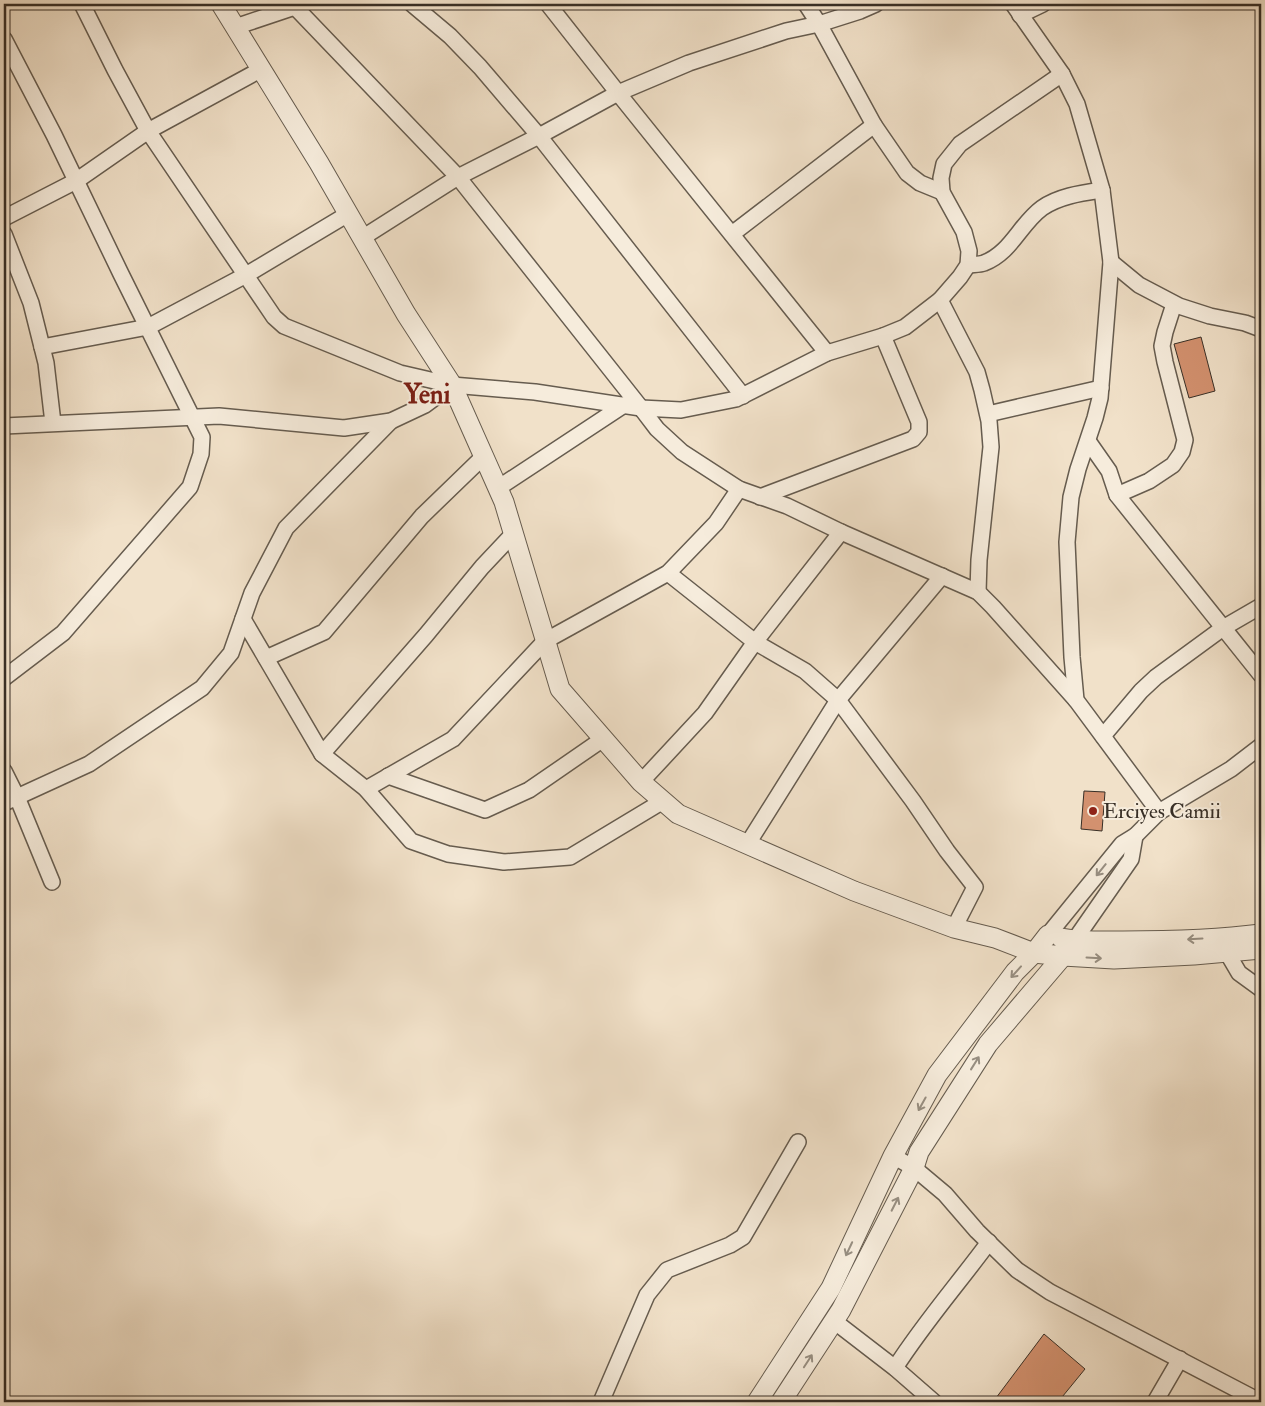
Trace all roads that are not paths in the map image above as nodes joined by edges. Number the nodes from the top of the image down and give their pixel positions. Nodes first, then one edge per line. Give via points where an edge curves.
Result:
1 (82, 4) edge
2 (221, 4) edge
3 (412, 4) edge
4 (548, 4) edge
5 (806, 4) edge
6 (876, 4) edge
7 (1043, 4) edge
8 (301, 6) edge
9 (1016, 9) edge
10 (819, 24) junction
11 (235, 27) junction
12 (4, 39) edge
13 (260, 70) junction
14 (1062, 74) junction
15 (618, 93) junction
16 (874, 125) junction
17 (148, 131) junction
18 (539, 136) junction
19 (458, 177) junction
20 (76, 181) junction
21 (1102, 190) junction
22 (942, 192) junction
23 (348, 214) junction
24 (4, 218) edge
25 (4, 234) edge
26 (732, 234) junction
27 (362, 238) junction
28 (1111, 262) junction
29 (968, 265) junction
30 (246, 275) junction
31 (940, 300) junction
32 (1174, 304) junction
33 (148, 327) junction
34 (1261, 329) edge
35 (883, 336) junction
36 (42, 347) junction
37 (827, 352) junction
38 (452, 385) junction
39 (1101, 388) junction
40 (743, 396) junction
41 (624, 405) junction
42 (641, 408) junction
43 (988, 414) junction
44 (193, 417) junction
45 (391, 421) junction
46 (53, 423) junction
47 (4, 426) edge
48 (1088, 442) junction
49 (484, 456) junction
50 (498, 488) junction
51 (739, 489) junction
52 (1117, 495) junction
53 (760, 496) junction
54 (841, 532) junction
55 (514, 533) junction
56 (668, 573) junction
57 (942, 576) junction
58 (978, 592) junction
59 (1261, 606) edge
60 (243, 619) junction
61 (1223, 628) junction
62 (546, 641) junction
63 (755, 642) junction
64 (266, 658) junction
65 (1261, 675) edge
66 (4, 678) edge
67 (838, 700) junction
68 (1076, 700) junction
69 (1103, 736) junction
70 (603, 739) junction
71 (1261, 746) edge
72 (322, 754) junction
73 (4, 771) edge
74 (388, 776) junction
75 (641, 782) junction
76 (366, 789) junction
77 (10, 800) edge
78 (663, 801) junction
79 (1159, 812) junction
80 (1135, 836) junction
81 (747, 844) junction
82 (52, 882) dead end
83 (954, 928) junction
84 (1261, 934) edge
85 (1048, 935) junction
86 (995, 938) junction
87 (1074, 940) junction
88 (1222, 945) junction
89 (1261, 949) edge
90 (1034, 952) junction
91 (1063, 956) junction
92 (1261, 989) edge
93 (798, 1142) dead end
94 (893, 1156) junction
95 (914, 1168) junction
96 (989, 1242) junction
97 (834, 1321) junction
98 (1180, 1360) junction
99 (895, 1368) junction
100 (601, 1402) edge
101 (757, 1402) edge
102 (781, 1402) edge
103 (934, 1402) edge
104 (1155, 1402) edge
105 (1261, 1402) edge

1 - 17 street
2 - 11 street
3 - 18 street via 462,48
4 - 15 street
5 - 10 street
6 - 10 street
7 - 9 street
8 - 11 street
8 - 19 street
9 - 14 street
10 - 15 street via 786,31 689,63
10 - 16 street
11 - 13 street
12 - 20 street
13 - 17 street
13 - 23 street
14 - 21 street via 1077,104
14 - 22 street via 960,144 944,164
15 - 18 street
15 - 26 street
16 - 22 street via 907,172 920,183
16 - 26 street
17 - 20 street
17 - 30 street
18 - 19 street
18 - 40 street
19 - 27 street
19 - 42 street
20 - 24 street
20 - 33 street
21 - 28 street
21 - 29 street via 1069,195 1044,206 997,256 983,264
22 - 29 street via 964,232 969,251
23 - 27 street
23 - 30 street
25 - 36 street via 31,303
26 - 37 street
27 - 38 street
28 - 32 street via 1139,285
28 - 39 street
29 - 31 street
30 - 33 street
30 - 38 street via 274,317 284,326 400,373
31 - 35 street via 905,326
31 - 43 street via 977,372
32 - 34 street
32 - 52 street via 1162,346 1185,440 1182,452 1173,465 1149,481
33 - 36 street
33 - 44 street
35 - 37 street
35 - 53 street via 919,422 919,432 913,439
36 - 46 street
37 - 40 street
38 - 41 street via 535,392
38 - 45 street via 425,405
38 - 49 street
39 - 43 street
39 - 48 street
40 - 42 street via 682,410
41 - 42 street
41 - 50 street
42 - 51 street via 657,429 682,452
43 - 58 street via 991,447
44 - 45 street via 219,416 344,428
44 - 46 street
44 - 66 street via 202,437 201,454 190,487 64,633
45 - 60 street via 286,528 252,593
46 - 47 street
48 - 52 street via 1109,472
48 - 68 street via 1071,496 1067,542
49 - 50 street
49 - 64 street via 422,516 324,632
50 - 55 street
51 - 53 street
51 - 56 street via 716,523
52 - 61 street
53 - 54 street
54 - 57 street
54 - 63 street
55 - 62 street
55 - 72 street
56 - 62 street
56 - 63 street
57 - 58 street
57 - 67 street
58 - 68 street
59 - 61 street
60 - 64 street
60 - 77 street via 231,652 202,688 89,764
61 - 65 street
61 - 69 street via 1156,676
62 - 70 street via 560,689
62 - 74 street via 453,739
63 - 67 street via 805,671
63 - 75 street via 705,713
64 - 72 street
67 - 81 street
67 - 83 street via 975,887
68 - 69 street
69 - 79 street
70 - 74 street via 529,790 485,810
70 - 75 street
71 - 79 street via 1231,769
72 - 76 street
73 - 77 street
74 - 76 street
75 - 78 street
76 - 78 street via 411,841 448,854 504,862 570,857
77 - 82 street
78 - 81 street via 678,814
79 - 80 street
80 -> 85 street via 1122,844
80 - 87 street via 1131,859
81 - 83 street via 854,891
83 - 86 street
84 - 88 street
85 - 86 street
85 - 87 street
85 - 90 street
86 - 90 street
88 -> 87 street
87 - 91 street
88 - 89 street
91 -> 88 street via 1114,959 1194,955
88 - 92 street via 1239,973
90 - 91 street
90 -> 94 street via 1015,972 937,1075
95 -> 91 street via 919,1152 988,1044
93 - 100 street via 743,1237 668,1270 646,1295
94 - 95 street
94 -> 101 street via 831,1288
95 - 96 street via 945,1194
97 -> 95 street
96 - 98 street via 1017,1270 1050,1292
96 - 99 street via 912,1341
97 - 99 street
102 -> 97 street
98 - 104 street
98 - 105 street
99 - 103 street

